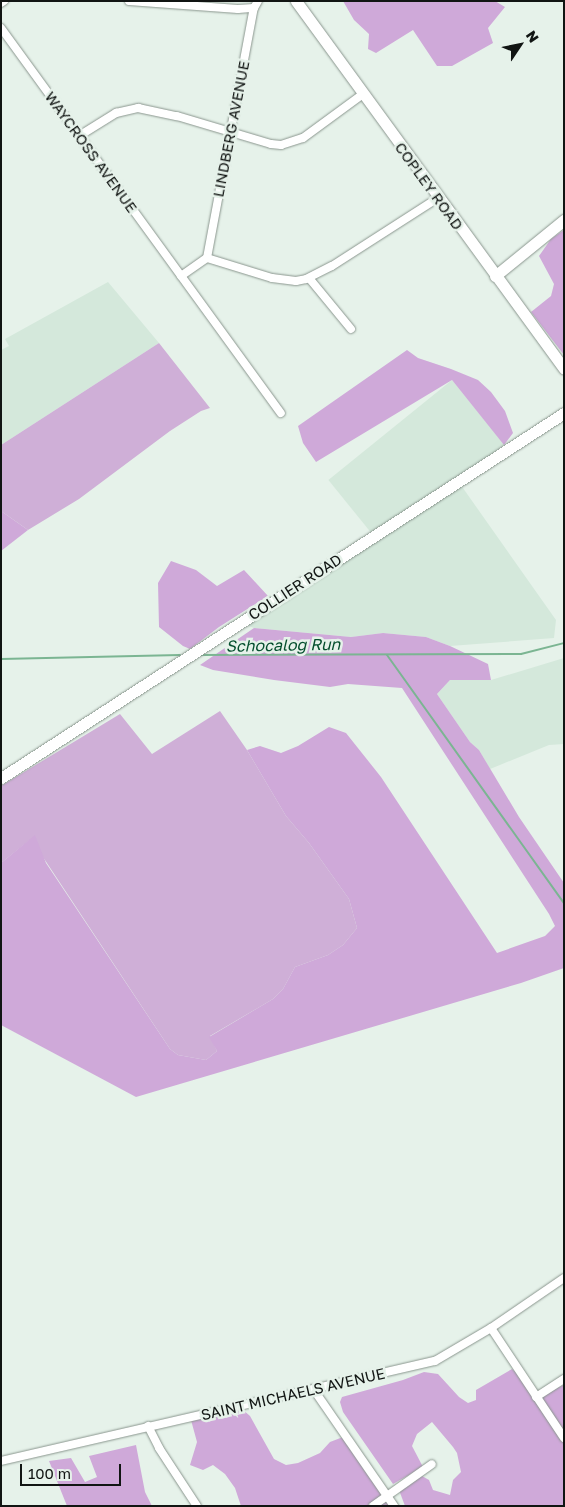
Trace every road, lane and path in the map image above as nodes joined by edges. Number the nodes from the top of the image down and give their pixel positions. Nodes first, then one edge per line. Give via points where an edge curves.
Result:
1 (129, 1) edge
2 (296, 1) edge
3 (256, 4) edge
4 (1, 28) edge
5 (363, 94) junction
6 (231, 133) junction
7 (80, 136) junction
8 (438, 198) junction
9 (564, 220) edge
10 (206, 258) junction
11 (181, 276) junction
12 (495, 276) junction
13 (309, 278) junction
14 (352, 329) dead end
15 (564, 369) edge
16 (281, 412) dead end
17 (564, 413) edge
18 (1, 778) edge
19 (564, 1278) edge
20 (491, 1328) junction
21 (564, 1379) edge
22 (314, 1390) junction
23 (536, 1397) junction
24 (148, 1426) junction
25 (564, 1438) edge
26 (1, 1461) edge
27 (432, 1464) dead end
28 (386, 1494) junction
29 (197, 1506) edge
30 (373, 1506) edge
31 (394, 1506) edge

1 - 3 street via 238,9
2 - 5 street, COPLEY ROAD
3 - 6 street, LINDBERG AVENUE
4 - 7 street, WAYCROSS AVENUE
5 - 6 street via 303,138 291,143 271,144
5 - 8 street, COPLEY ROAD
6 - 7 street via 138,108 116,113
6 - 10 street, LINDBERG AVENUE
7 - 11 street, WAYCROSS AVENUE
8 - 12 street, COPLEY ROAD
8 - 13 street
9 - 12 street
10 - 11 street
10 - 13 street via 272,278 296,281
11 - 16 street, WAYCROSS AVENUE
12 - 15 street, COPLEY ROAD
13 - 14 street
17 - 18 street, COLLIER ROAD
19 - 20 street, SAINT MICHAELS AVENUE
20 - 22 street, SAINT MICHAELS AVENUE via 435,1361
20 - 23 street
21 - 23 street
22 - 24 street, SAINT MICHAELS AVENUE
22 - 28 street
23 - 25 street
24 - 26 street, SAINT MICHAELS AVENUE
24 - 29 street
27 - 28 street
28 - 30 street
28 - 31 street

